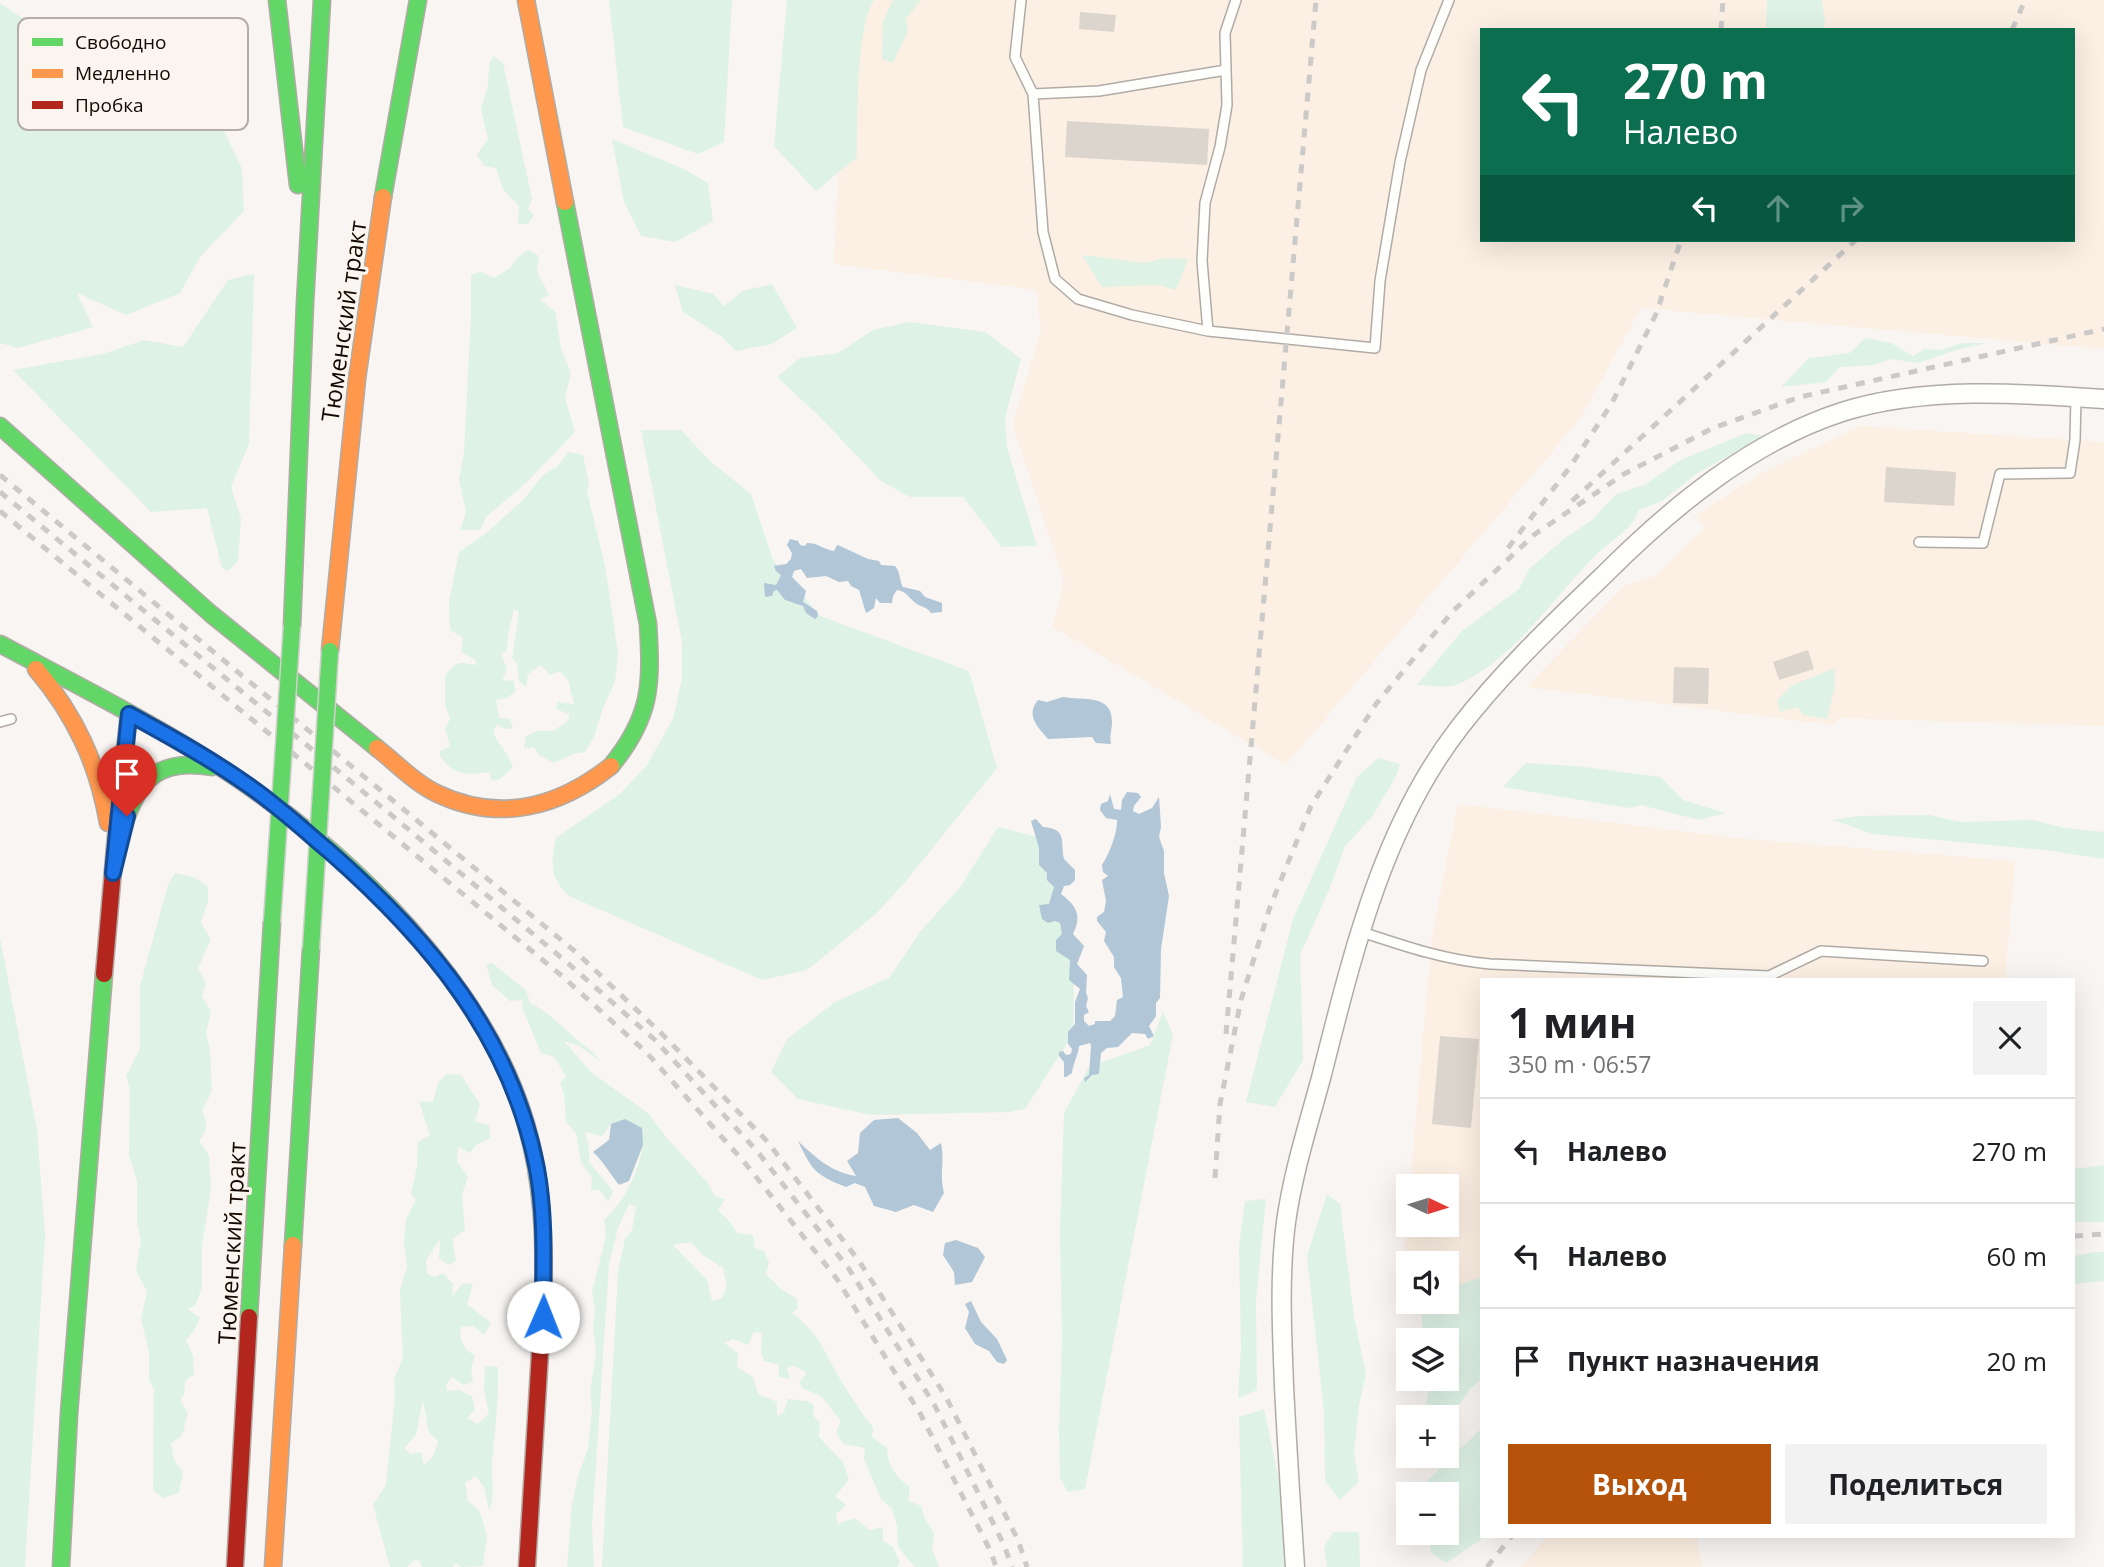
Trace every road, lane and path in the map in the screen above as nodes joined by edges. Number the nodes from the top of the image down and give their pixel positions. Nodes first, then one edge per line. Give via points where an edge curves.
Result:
1 (277, 0) edge
2 (322, 0) edge
3 (526, 0) edge
4 (1021, 0) edge
5 (1236, 0) edge
6 (1449, 0) edge
7 (418, 2) edge
8 (1226, 70) junction
9 (1033, 94) junction
10 (305, 303) junction
11 (1208, 331) junction
12 (2076, 397) junction
13 (2104, 399) edge
14 (0, 426) edge
15 (1919, 542) dead end
16 (0, 644) edge
17 (26, 658) junction
18 (129, 714) junction
19 (11, 719) dead end
20 (0, 722) edge
21 (227, 771) junction
22 (113, 873) junction
23 (1362, 932) junction
24 (1983, 961) dead end
25 (61, 1567) edge
26 (235, 1567) edge
27 (273, 1567) edge
28 (527, 1567) edge
29 (1295, 1567) edge

1 - 10 main road via 296,164
2 - 10 main road, Тюменский тракт
3 - 14 main road via 648,624 650,685 643,715 631,743 597,779 573,794 521,808 474,805 439,794 211,614
4 - 9 lane via 1015,57
5 - 8 lane via 1225,33
6 - 11 lane via 1421,70 1400,162 1380,281 1375,348
7 - 27 main road, Тюменский тракт, bridge via 356,379 330,651
8 - 9 lane via 1099,91
8 - 11 lane via 1227,105 1205,203 1202,261
9 - 11 lane via 1043,232 1055,279 1078,299
10 - 26 main road, Тюменский тракт, bridge via 292,626
12 - 13 street
12 - 15 lane via 2070,473 2000,474 1983,543
12 - 23 street via 1987,394 1883,401 1812,422 1710,484 1633,546 1536,641 1457,730 1406,814 1381,869
16 - 17 main road
17 - 18 main road
17 - 22 main road via 69,710 96,764
18 - 21 main road
18 - 22 main road
19 - 20 lane
21 - 22 main road via 195,763 174,764 156,772 139,790 127,816
21 - 28 main road via 283,811 381,897 413,932 469,1002 513,1088 537,1169 544,1251
22 - 25 main road
23 - 24 lane via 1462,961 1517,965 1769,976 1821,951
23 - 29 street via 1293,1176 1281,1271

